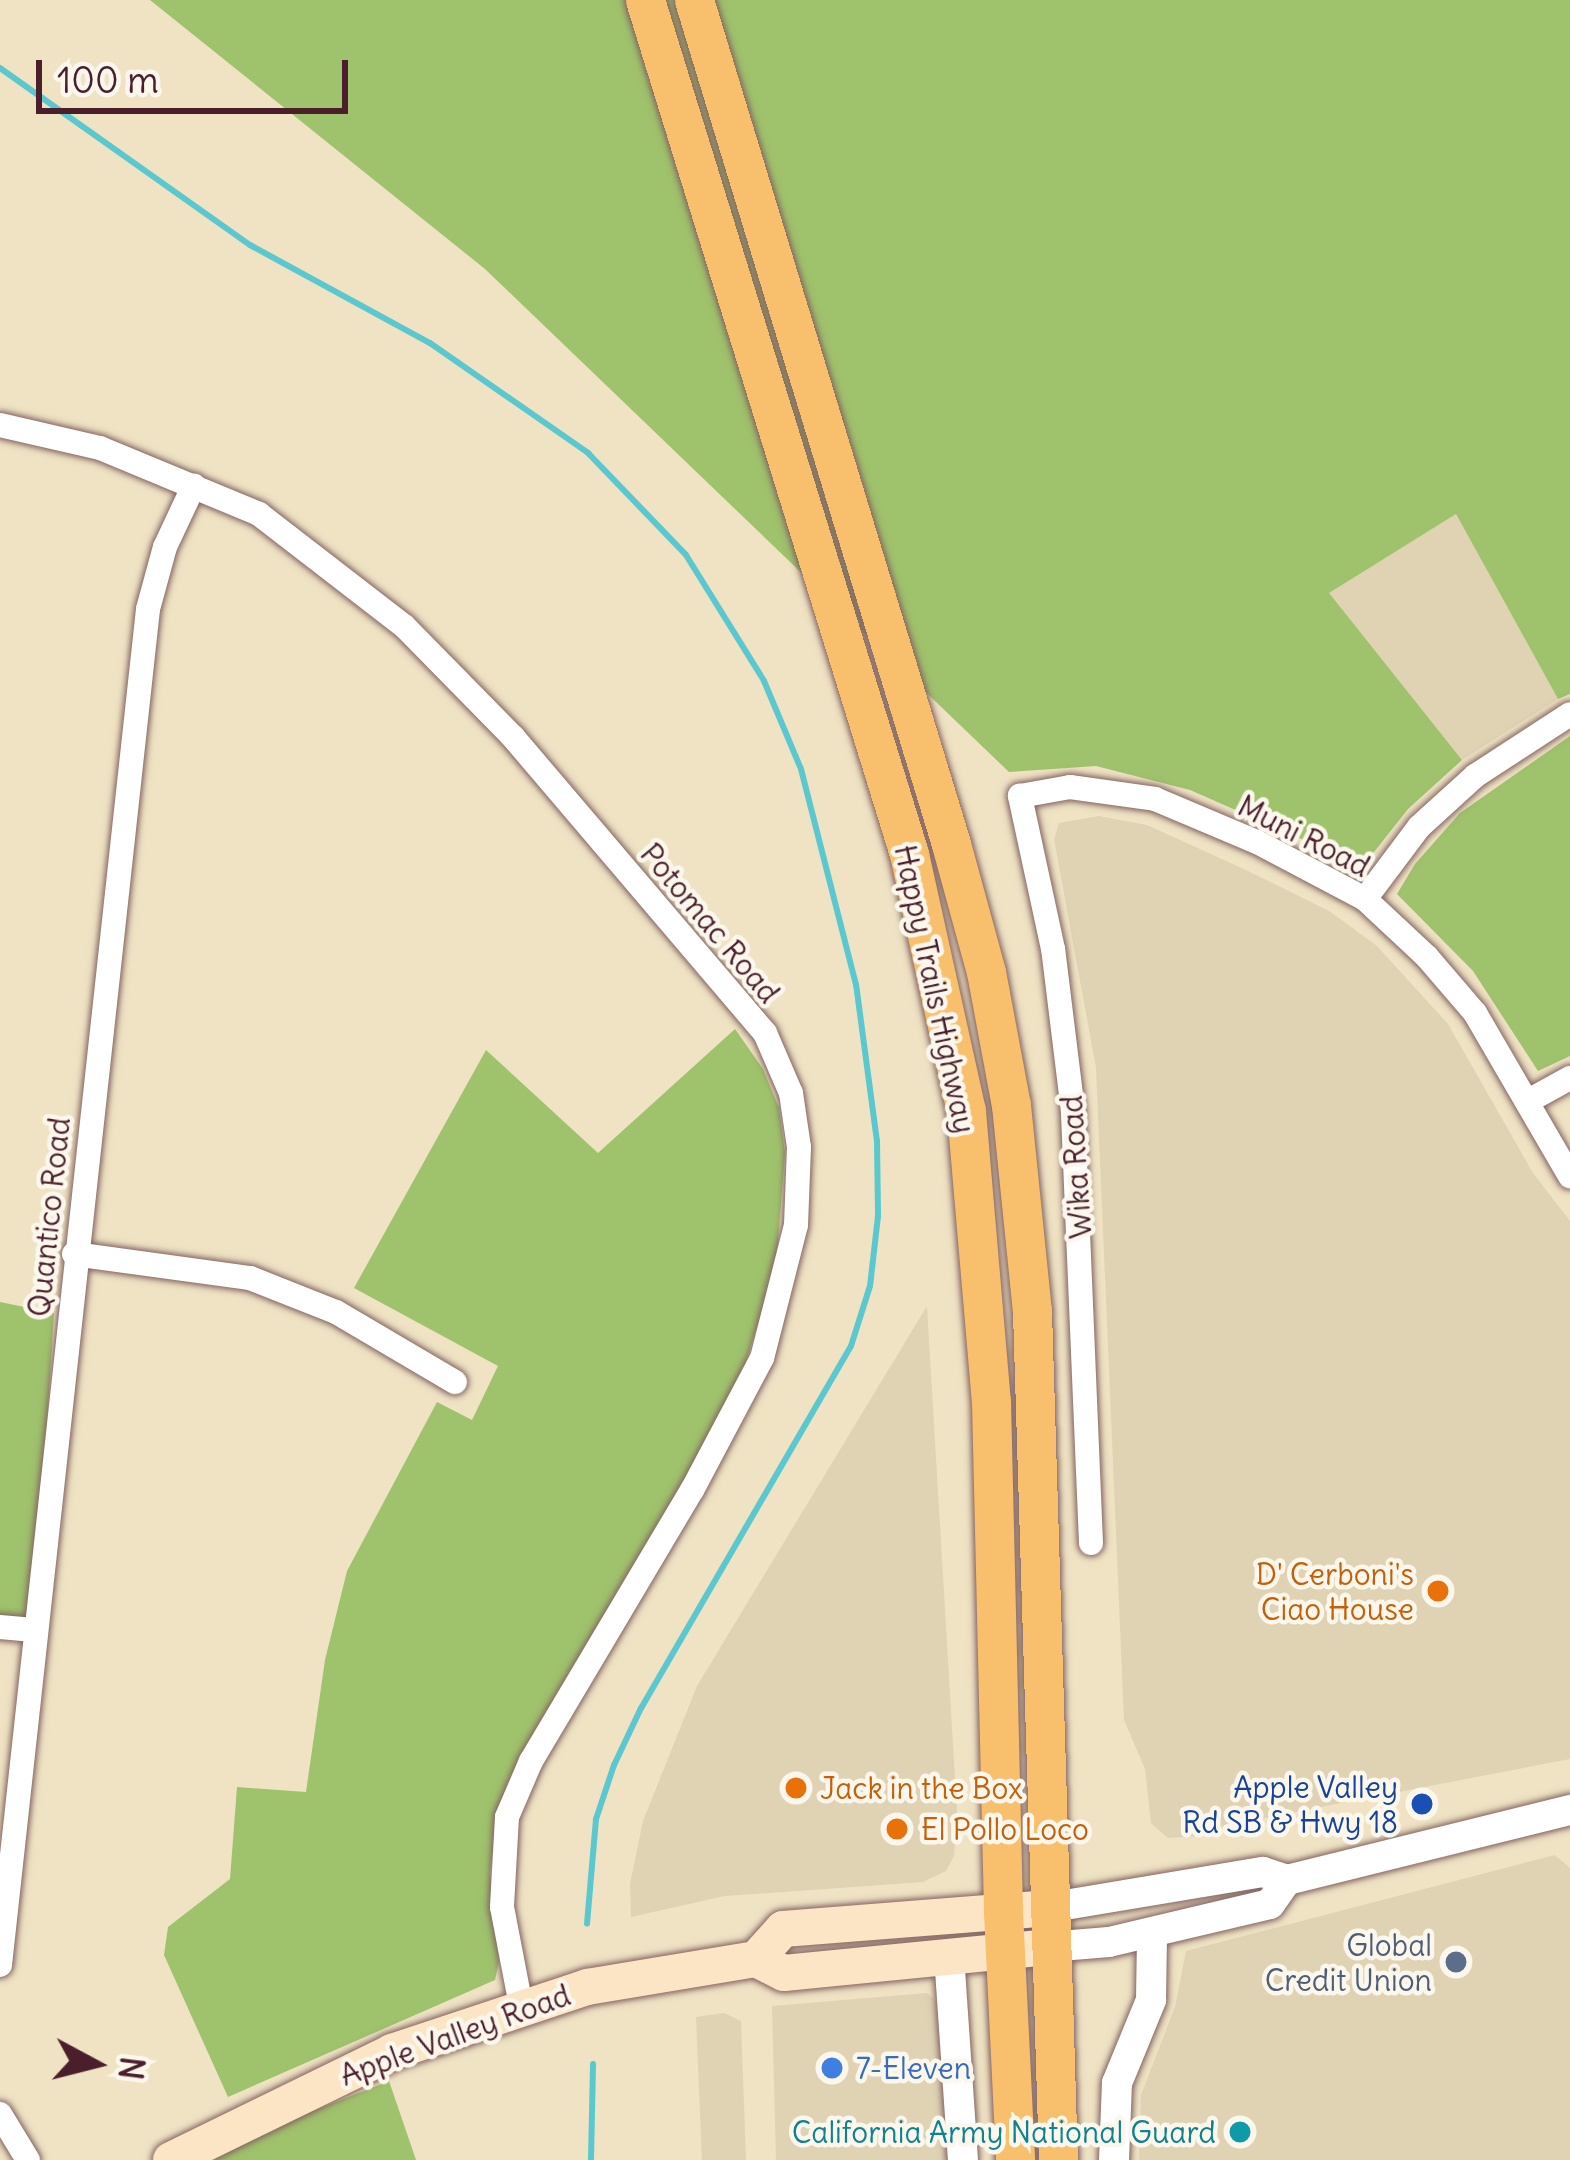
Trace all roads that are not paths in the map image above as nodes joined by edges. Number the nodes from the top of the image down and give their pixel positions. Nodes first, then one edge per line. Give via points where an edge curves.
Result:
1 (645, 0) edge
2 (694, 0) edge
3 (0, 424) edge
4 (194, 485) junction
5 (1570, 714) edge
6 (1020, 796) joint
7 (1365, 899) junction
8 (1570, 1078) edge
9 (1530, 1100) junction
10 (1570, 1176) edge
11 (74, 1254) junction
12 (455, 1382) dead end
13 (1091, 1543) dead end
14 (0, 1627) edge
15 (34, 1630) junction
16 (1570, 1810) edge
17 (1287, 1880) junction
18 (1048, 1928) junction
19 (1004, 1931) junction
20 (1152, 1933) junction
21 (950, 1955) junction
22 (756, 1959) junction
23 (0, 1965) edge
24 (521, 2006) junction
25 (0, 2114) edge
26 (28, 2160) edge
27 (171, 2160) edge
28 (963, 2160) edge
29 (1015, 2160) edge
30 (1058, 2160) edge
31 (1114, 2160) edge

1 - 19 main road, Happy Trails Highway via 909,854 966,1112 991,1401
2 - 18 main road, Happy Trails Highway via 951,844 1012,1105 1032,1311
3 - 4 street, Potomac Road via 100,448
4 - 11 street, Quantico Road via 148,609
4 - 24 street, Potomac Road via 260,514 404,626 513,737 765,1033 791,1094 796,1225 762,1358 531,1761 507,1817 502,1907
5 - 7 street via 1433,814
6 - 7 street, Muni Road via 1070,787 1156,799
6 - 13 street, Wika Road via 1053,950 1073,1111
7 - 9 street, Muni Road via 1475,1012
8 - 9 street
9 - 10 street, Muni Road
11 - 12 street via 250,1278 337,1312
11 - 15 street, Quantico Road
14 - 15 street
15 - 23 street, Quantico Road
16 - 17 street, Apple Valley Road
17 - 18 street, Apple Valley Road via 1263,1872
17 - 20 street, Apple Valley Road via 1270,1904
18 - 19 main road, Apple Valley Road
18 - 20 street, Apple Valley Road
18 - 30 main road, Happy Trails Highway
19 - 21 main road, Apple Valley Road
19 - 22 main road, Apple Valley Road via 783,1929
19 - 29 main road, Happy Trails Highway
20 - 31 street via 1151,2000 1118,2083
21 - 22 main road, Apple Valley Road via 784,1973
21 - 28 street
22 - 24 main road, Apple Valley Road
24 - 27 main road, Apple Valley Road via 392,2052
25 - 26 street

